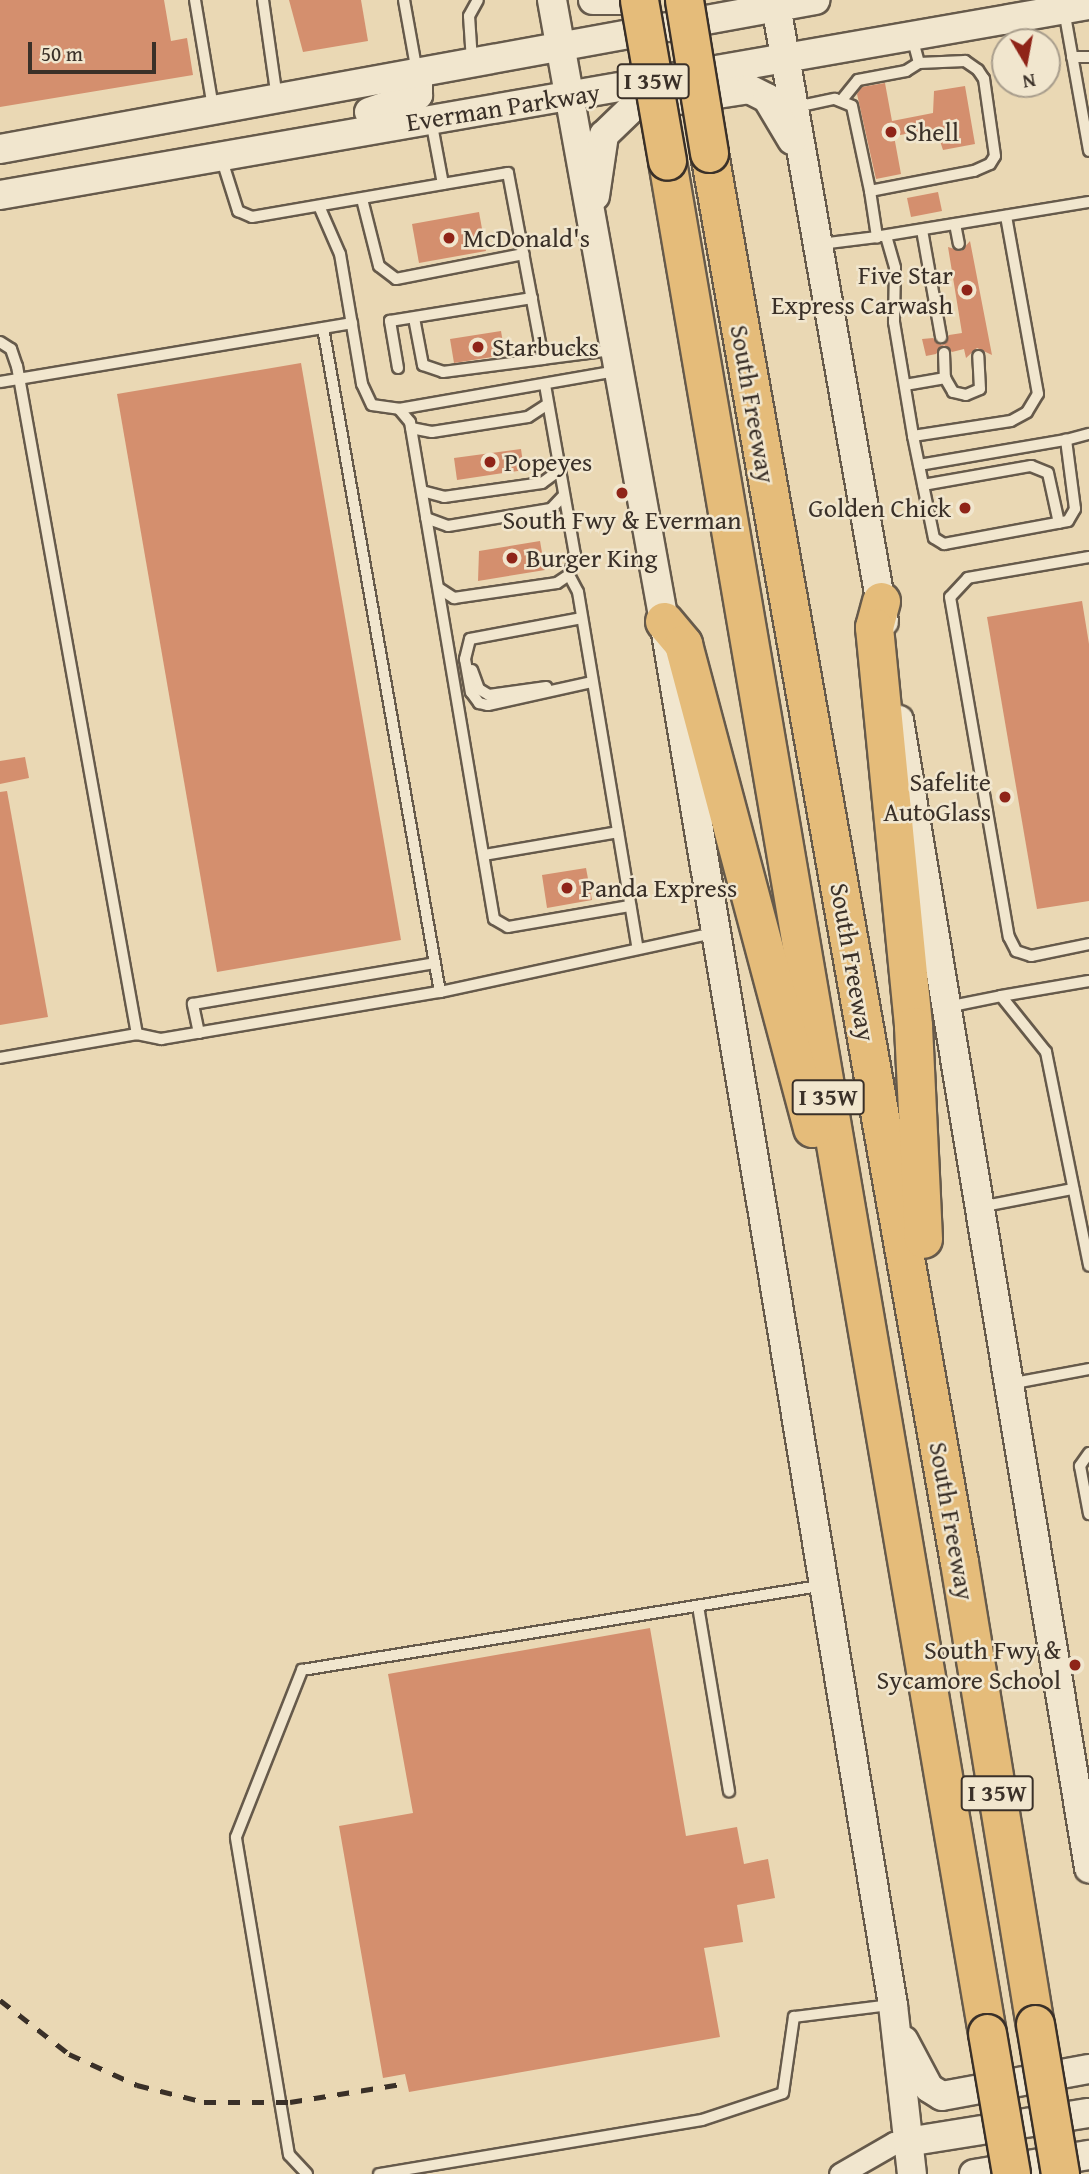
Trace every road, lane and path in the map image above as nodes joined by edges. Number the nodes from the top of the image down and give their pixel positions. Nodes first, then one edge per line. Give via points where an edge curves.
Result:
1 (195, 0) edge
2 (263, 0) edge
3 (404, 0) edge
4 (478, 0) edge
5 (552, 0) edge
6 (593, 0) edge
7 (622, 0) edge
8 (639, 0) edge
9 (684, 0) edge
10 (815, 0) edge
11 (776, 4) edge
12 (1066, 6) edge
13 (911, 35) junction
14 (559, 50) junction
15 (784, 56) junction
16 (1072, 57) junction
17 (1089, 57) edge
18 (919, 63) junction
19 (472, 65) junction
20 (418, 74) junction
21 (568, 98) junction
22 (277, 99) junction
23 (841, 101) junction
24 (794, 108) junction
25 (213, 111) junction
26 (430, 118) junction
27 (324, 137) junction
28 (0, 149) edge
29 (1089, 151) edge
30 (220, 157) junction
31 (804, 168) junction
32 (443, 184) junction
33 (870, 191) junction
34 (0, 195) edge
35 (362, 199) junction
36 (1089, 202) edge
37 (319, 206) junction
38 (1006, 216) junction
39 (955, 224) junction
40 (922, 230) junction
41 (882, 236) junction
42 (592, 237) junction
43 (817, 244) junction
44 (959, 244) dead end
45 (524, 254) junction
46 (532, 298) junction
47 (414, 318) junction
48 (352, 323) junction
49 (323, 328) junction
50 (941, 337) dead end
51 (0, 342) edge
52 (944, 353) dead end
53 (978, 356) dead end
54 (543, 359) junction
55 (614, 360) junction
56 (398, 368) dead end
57 (19, 378) junction
58 (945, 378) junction
59 (0, 382) edge
60 (545, 385) junction
61 (905, 385) junction
62 (548, 404) junction
63 (399, 409) junction
64 (411, 428) junction
65 (1089, 434) edge
66 (913, 436) junction
67 (1066, 440) junction
68 (919, 465) junction
69 (560, 470) junction
70 (923, 485) junction
71 (422, 491) junction
72 (564, 495) junction
73 (426, 518) junction
74 (1059, 523) junction
75 (1089, 557) edge
76 (569, 575) junction
77 (440, 589) junction
78 (881, 601) junction
79 (582, 618) junction
80 (664, 621) junction
81 (470, 639) junction
82 (450, 645) junction
83 (593, 682) junction
84 (618, 832) junction
85 (484, 855) junction
86 (630, 906) junction
87 (714, 933) junction
88 (1089, 944) edge
89 (637, 946) junction
90 (435, 963) junction
91 (1089, 981) edge
92 (440, 992) junction
93 (1001, 996) junction
94 (944, 1007) junction
95 (199, 1033) junction
96 (137, 1034) junction
97 (0, 1058) edge
98 (1073, 1189) junction
99 (977, 1207) junction
100 (1089, 1266) edge
101 (1089, 1369) edge
102 (1006, 1384) junction
103 (878, 1387) junction
104 (1089, 1453) edge
105 (1089, 1514) edge
106 (959, 1562) junction
107 (825, 1585) junction
108 (698, 1606) junction
109 (729, 1791) dead end
110 (1089, 1868) edge
111 (893, 2005) junction
112 (1089, 2069) edge
113 (1089, 2113) edge
114 (907, 2142) junction
115 (1089, 2155) edge
116 (307, 2174) edge
117 (379, 2174) edge
118 (840, 2174) edge
119 (912, 2174) edge
120 (974, 2174) edge
121 (1011, 2174) edge
122 (1060, 2174) edge

1 - 25 lane
2 - 22 lane
3 - 20 lane
4 - 19 lane via 469,16
5 - 14 main road
6 - 7 main road
8 - 103 highway, South Freeway / I 35W, bridge
9 - 106 highway, South Freeway / I 35W, bridge
10 - 11 main road, Everman Parkway
11 - 14 main road, Everman Parkway
11 - 15 main road
12 - 13 main road, Everman Parkway
12 - 16 lane
13 - 15 main road, Everman Parkway
13 - 18 lane
14 - 19 main road, Everman Parkway
14 - 21 main road
15 - 21 main road, Everman Parkway
15 - 24 main road
16 - 17 lane
16 - 29 lane
18 - 23 lane via 906,71 858,80
18 - 33 lane via 965,61 978,70 984,79 995,156 990,164 974,171
19 - 20 main road, Everman Parkway
20 - 22 main road, Everman Parkway
20 - 27 main road via 418,95 345,121
21 - 26 main road, Everman Parkway
21 - 42 main road
22 - 25 main road, Everman Parkway
23 - 24 lane
23 - 33 lane via 852,106
24 - 31 main road
25 - 28 main road, Everman Parkway
25 - 30 main road
26 - 27 main road, Everman Parkway
26 - 32 lane
27 - 30 main road, Everman Parkway
30 - 34 main road, Everman Parkway
30 - 37 lane via 238,211 252,217
31 - 42 main road via 782,118 767,98 748,89 633,107 604,135 598,155
31 - 43 main road
32 - 35 lane
32 - 45 lane via 508,173
33 - 41 lane
35 - 37 lane
35 - 45 lane via 379,267 396,279
36 - 38 lane
37 - 48 lane via 340,254
38 - 39 lane
38 - 66 lane via 1038,394 1027,412 1012,421
39 - 40 lane
39 - 44 lane
40 - 41 lane
40 - 50 lane
41 - 43 lane
41 - 61 lane via 895,268 894,322
42 - 55 main road
43 - 78 main road
45 - 46 lane
46 - 47 lane
46 - 54 lane
47 - 54 lane via 423,365 443,372
47 - 56 lane via 390,321
48 - 49 lane
48 - 63 lane via 362,384 372,405
49 - 57 lane
49 - 90 lane
51 - 57 lane via 10,349
52 - 58 lane
53 - 58 lane via 980,390 966,395 953,392
54 - 55 lane
55 - 60 lane
55 - 80 main road
57 - 59 lane
57 - 96 lane
58 - 61 lane
60 - 62 lane
60 - 63 lane
61 - 66 lane
62 - 64 lane via 528,417 432,432
62 - 69 lane
63 - 64 lane
64 - 71 lane
65 - 67 lane
66 - 68 lane
67 - 68 lane
67 - 74 lane via 1076,509 1068,521
68 - 70 lane
69 - 71 lane via 542,483 444,497
69 - 72 lane
70 - 74 lane via 1031,466 1048,473
70 - 74 lane via 934,538 944,544
71 - 73 lane
72 - 73 lane via 551,509 447,526
72 - 76 lane via 575,555
73 - 77 lane
75 - 88 lane via 968,578 950,597 1009,937 1016,951 1031,956
76 - 77 lane via 557,583 454,598
76 - 79 lane via 578,592
77 - 82 lane
78 - 94 main road
78 - 106 highway via 874,627 913,1026 923,1241 966,1525
79 - 81 lane
79 - 83 lane
80 - 87 main road
80 - 103 highway via 682,644 813,1132 855,1336
81 - 82 lane
81 - 83 lane via 466,654 471,692 479,703
82 - 85 lane
83 - 84 lane
84 - 85 lane
84 - 86 lane
85 - 86 lane via 499,925
86 - 89 lane
87 - 89 lane
87 - 107 main road
89 - 92 lane
90 - 92 lane
90 - 95 lane via 194,1004
91 - 93 lane
92 - 95 lane
93 - 94 lane
93 - 98 lane via 1046,1052
94 - 99 main road
95 - 96 lane via 161,1039
96 - 97 lane
98 - 99 lane
98 - 100 lane
99 - 102 main road
101 - 102 lane
102 - 110 main road
103 - 121 highway, South Freeway / I 35W, bridge
104 - 105 lane via 1080,1466
106 - 122 highway, South Freeway / I 35W, bridge
107 - 108 lane
107 - 111 main road
108 - 109 lane
108 - 116 lane via 302,1670 236,1837 289,2155
111 - 112 main road via 908,2055 929,2088 942,2096
111 - 114 main road
111 - 117 lane via 794,2017 783,2093 702,2120
113 - 114 main road
114 - 118 street via 894,2143
114 - 119 main road
115 - 120 main road

